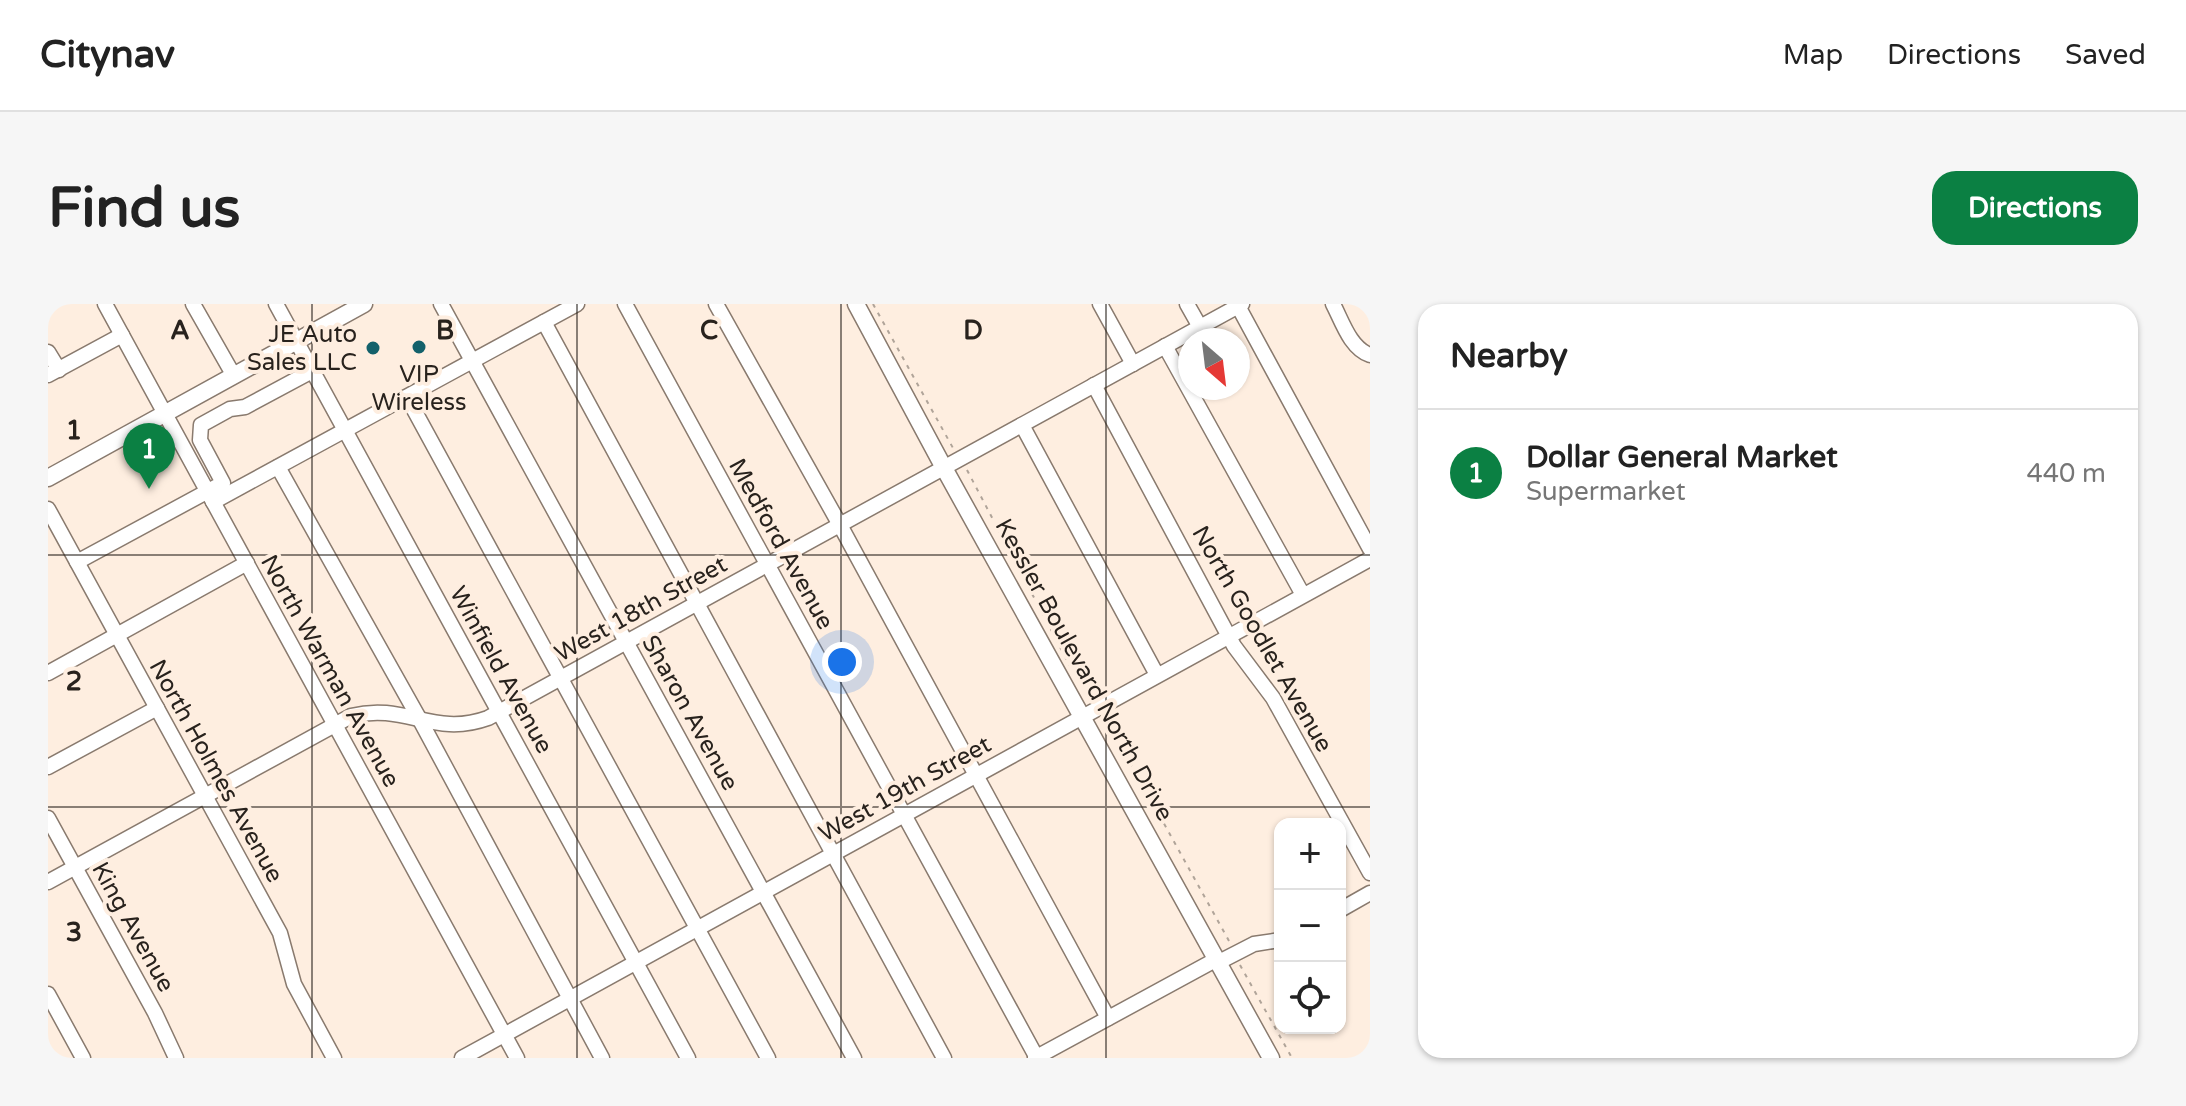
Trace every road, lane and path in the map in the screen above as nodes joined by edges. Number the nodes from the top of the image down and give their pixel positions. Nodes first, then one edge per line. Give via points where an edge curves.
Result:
1 (105, 304) edge
2 (193, 304) edge
3 (276, 304) edge
4 (441, 304) edge
5 (577, 304) edge
6 (625, 304) edge
7 (716, 304) edge
8 (856, 304) edge
9 (873, 304) edge
10 (1100, 304) edge
11 (1187, 304) edge
12 (1333, 304) edge
13 (359, 305) edge
14 (1240, 305) edge
15 (544, 322) junction
16 (1200, 327) junction
17 (122, 335) junction
18 (296, 341) junction
19 (1165, 346) junction
20 (48, 352) edge
21 (1370, 355) edge
22 (473, 362) junction
23 (1133, 364) junction
24 (312, 371) junction
25 (53, 372) edge
26 (234, 376) junction
27 (217, 385) junction
28 (1094, 385) junction
29 (407, 397) junction
30 (230, 409) junction
31 (165, 414) junction
32 (1022, 425) junction
33 (345, 430) junction
34 (200, 440) junction
35 (184, 449) junction
36 (962, 458) junction
37 (278, 467) junction
38 (944, 468) junction
39 (48, 478) edge
40 (210, 497) junction
41 (48, 509) edge
42 (840, 525) junction
43 (1370, 549) edge
44 (1370, 559) edge
45 (77, 562) junction
46 (247, 563) junction
47 (768, 565) junction
48 (1303, 595) junction
49 (696, 604) junction
50 (118, 635) junction
51 (1229, 636) junction
52 (626, 642) junction
53 (48, 673) edge
54 (1075, 674) dead end
55 (1157, 675) junction
56 (562, 677) junction
57 (1098, 707) junction
58 (157, 708) junction
59 (499, 712) junction
60 (1082, 717) junction
61 (420, 720) junction
62 (335, 725) junction
63 (48, 767) edge
64 (974, 776) junction
65 (205, 795) junction
66 (904, 815) junction
67 (48, 818) edge
68 (832, 854) junction
69 (75, 867) junction
70 (1370, 873) edge
71 (48, 882) edge
72 (763, 892) junction
73 (1370, 893) edge
74 (1346, 907) edge
75 (697, 928) junction
76 (1274, 941) edge
77 (1234, 954) junction
78 (1218, 960) junction
79 (636, 962) junction
80 (48, 996) edge
81 (569, 998) junction
82 (1108, 1018) junction
83 (504, 1034) junction
84 (83, 1058) edge
85 (176, 1058) edge
86 (334, 1058) edge
87 (462, 1058) edge
88 (517, 1058) edge
89 (602, 1058) edge
90 (688, 1058) edge
91 (768, 1058) edge
92 (854, 1058) edge
93 (944, 1058) edge
94 (1036, 1058) edge
95 (1271, 1058) edge
96 (1292, 1058) edge

1 - 17 street, North Warman Avenue
2 - 26 street
3 - 18 street, Winfield Avenue
4 - 22 street, Sharon Avenue
5 - 15 street
6 - 47 street, Medford Avenue
7 - 42 street
8 - 38 main road, Kessler Boulevard North Drive
9 - 36 path
10 - 23 street
11 - 16 street
12 - 21 street via 1354,344
13 - 18 main road
14 - 16 street, West 18th Street
14 - 43 street
15 - 22 street
15 - 49 street
16 - 19 street, West 18th Street
17 - 25 street
17 - 31 street, North Warman Avenue
18 - 24 street, Winfield Avenue
18 - 26 main road
19 - 23 street, West 18th Street
19 - 48 street
20 - 25 street
22 - 29 street
22 - 52 street, Sharon Avenue
23 - 28 street, West 18th Street
24 - 30 street via 245,407
24 - 33 street, Winfield Avenue
26 - 27 main road
27 - 30 street
27 - 31 main road
28 - 32 street, West 18th Street
28 - 51 street, North Goodlet Avenue
29 - 33 street
29 - 56 street
30 - 34 street via 201,425
31 - 35 street, North Warman Avenue
31 - 39 main road
32 - 36 street, West 18th Street
32 - 55 street
33 - 37 street
33 - 59 street, Winfield Avenue
34 - 35 street
34 - 40 street via 223,483
35 - 40 street, North Warman Avenue
36 - 38 street, West 18th Street
36 - 54 path
37 - 40 street
37 - 61 street
38 - 42 street, West 18th Street
38 - 60 main road, Kessler Boulevard North Drive
40 - 45 street
40 - 46 street, North Warman Avenue
41 - 45 street, North Holmes Avenue
42 - 47 street, West 18th Street
42 - 64 street
44 - 48 street, West 19th Street
45 - 50 street, North Holmes Avenue
46 - 50 street
46 - 62 street, North Warman Avenue
47 - 49 street, West 18th Street
47 - 66 street, Medford Avenue
48 - 51 street, West 19th Street
49 - 52 street, West 18th Street
49 - 68 street
50 - 53 street
50 - 58 street, North Holmes Avenue
51 - 55 street, West 19th Street
51 - 70 street, North Goodlet Avenue via 1273,698
52 - 56 street, West 18th Street
52 - 72 street, Sharon Avenue
55 - 57 street, West 19th Street
56 - 59 street, West 18th Street
56 - 75 street
57 - 60 street, West 19th Street
57 - 77 path
58 - 63 street
58 - 65 street, North Holmes Avenue
59 - 61 street, West 18th Street via 459,725
59 - 79 street, Winfield Avenue
60 - 64 street, West 19th Street
60 - 78 main road, Kessler Boulevard North Drive
61 - 62 street, West 18th Street via 376,711
61 - 81 street
62 - 65 street, West 18th Street
62 - 83 street, North Warman Avenue
64 - 66 street, West 19th Street
64 - 82 street
65 - 69 street, West 18th Street
65 - 86 street, North Holmes Avenue via 280,933 294,984
66 - 68 street, West 19th Street
66 - 94 street, Medford Avenue
67 - 69 street, King Avenue
68 - 72 street, West 19th Street
68 - 93 street
69 - 71 street, West 18th Street
69 - 85 street, King Avenue
72 - 75 street, West 19th Street
72 - 92 street, Sharon Avenue
73 - 74 street
75 - 79 street, West 19th Street
75 - 91 street
76 - 77 street
77 - 78 street
77 - 96 path
78 - 82 street
78 - 95 main road, Kessler Boulevard North Drive
79 - 81 street, West 19th Street
79 - 90 street, Winfield Avenue
80 - 84 street
81 - 83 street, West 19th Street
81 - 89 street
82 - 94 street
83 - 87 street, West 19th Street
83 - 88 street, North Warman Avenue

